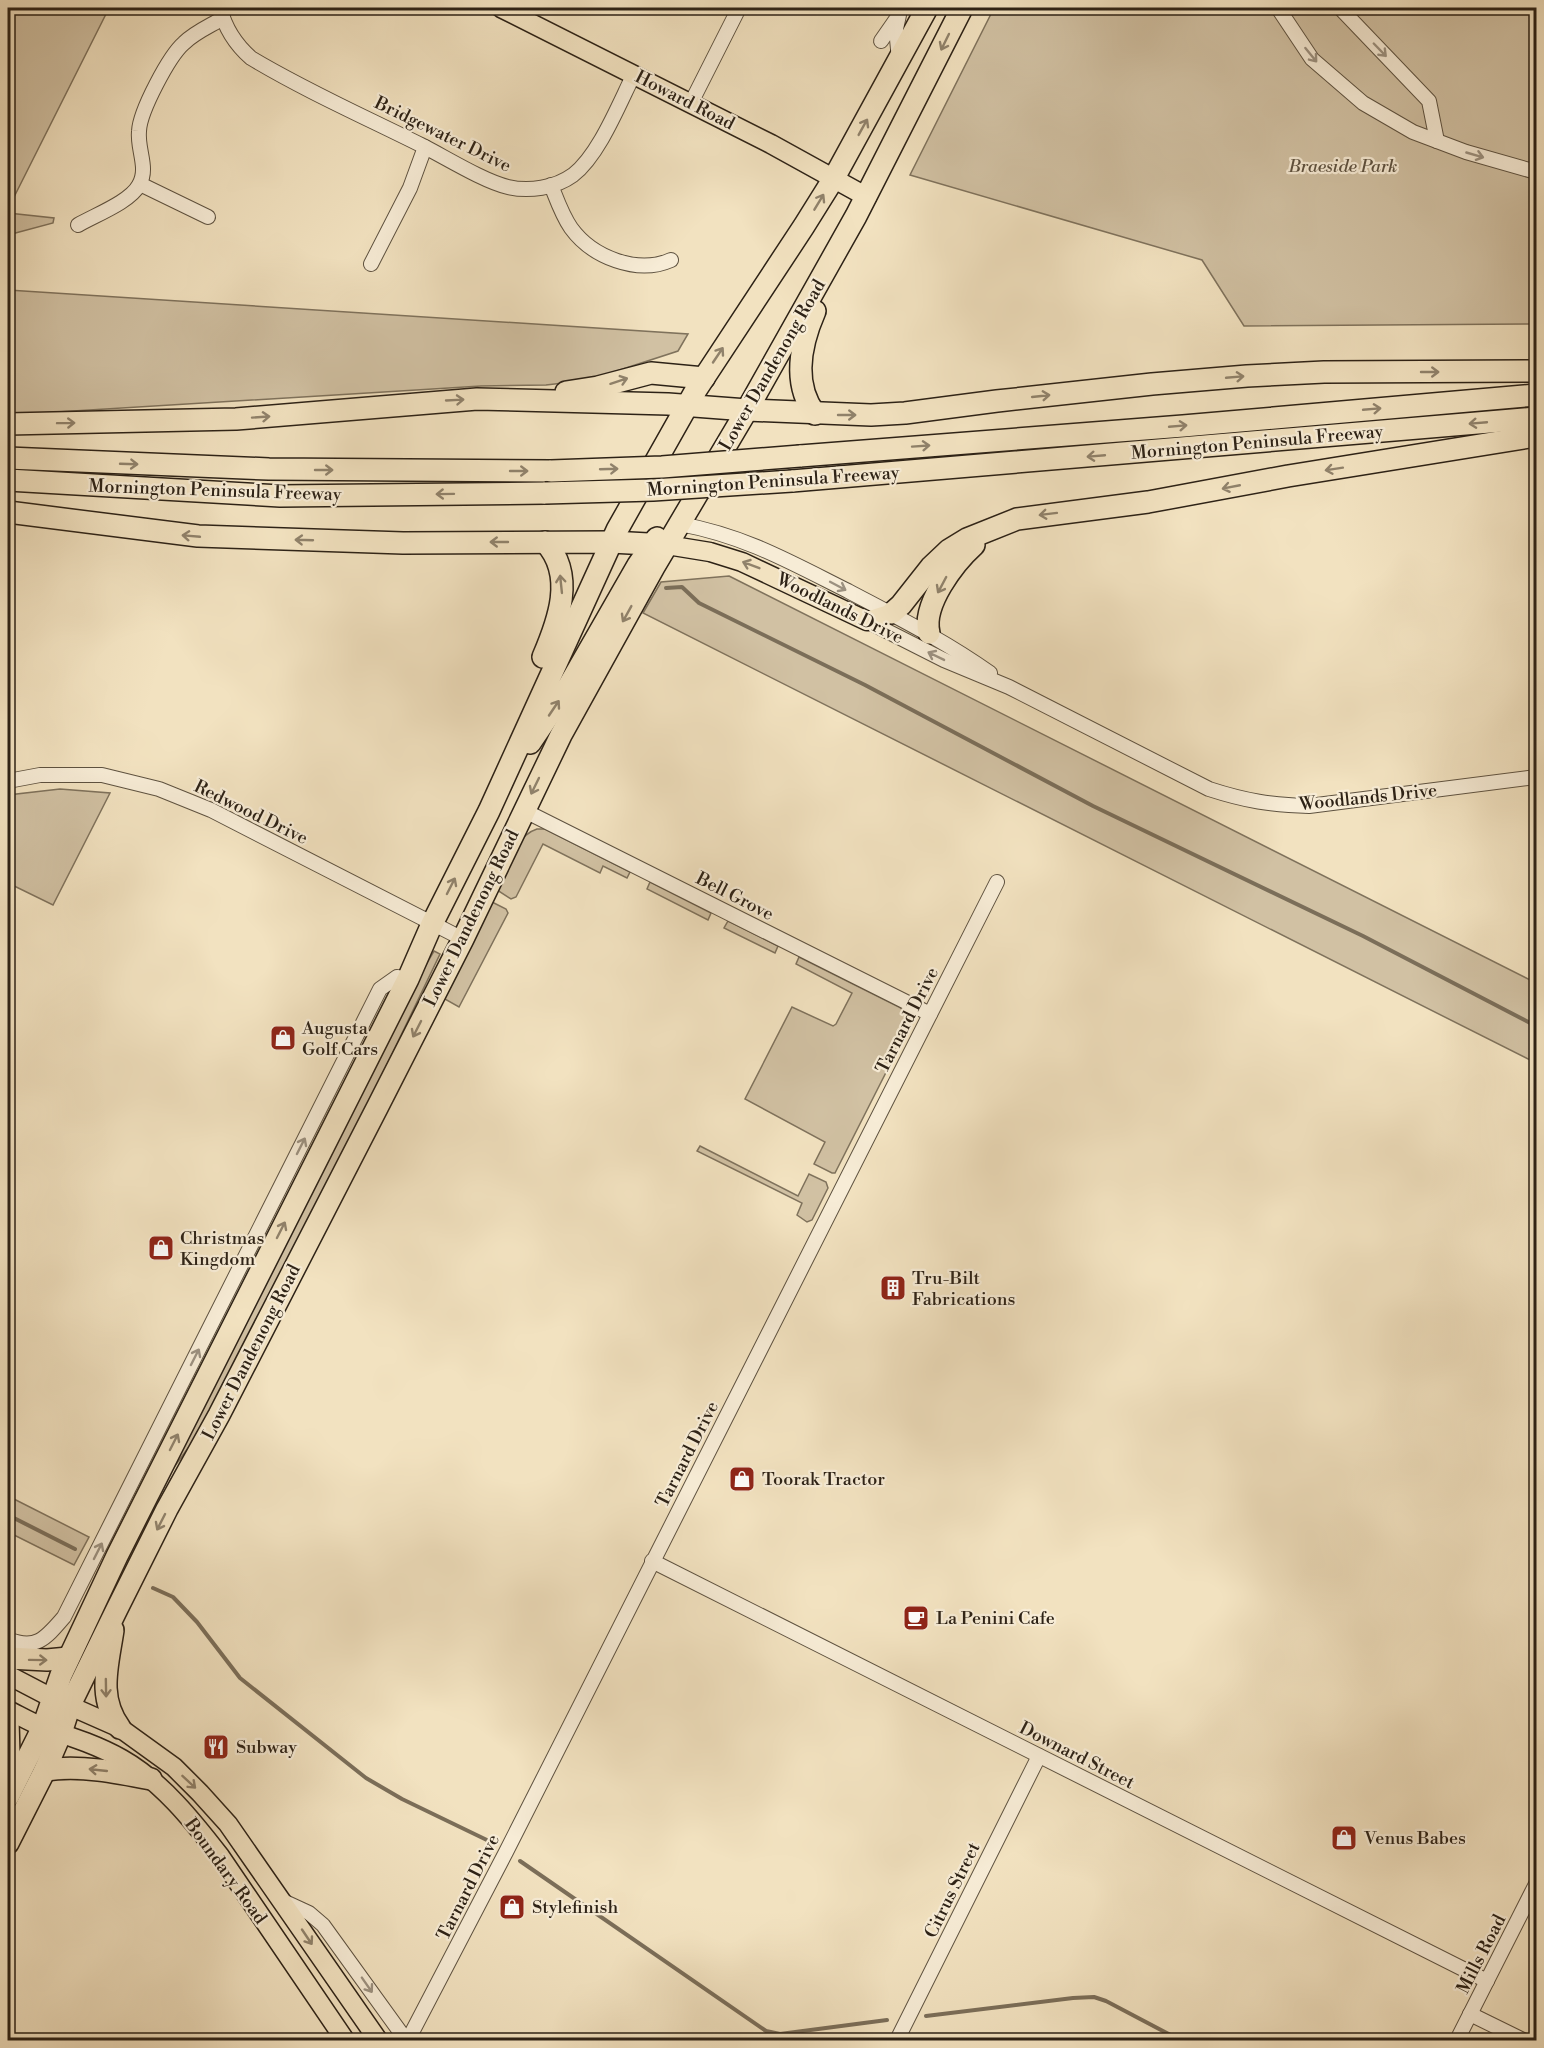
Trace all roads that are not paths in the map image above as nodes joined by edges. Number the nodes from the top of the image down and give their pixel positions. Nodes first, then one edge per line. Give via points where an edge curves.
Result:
1 (501, 8) edge
2 (739, 8) edge
3 (927, 8) edge
4 (962, 8) edge
5 (1278, 8) edge
6 (1340, 8) edge
7 (901, 11) edge
8 (221, 13) edge
9 (881, 41) dead end
10 (898, 64) junction
11 (634, 74) junction
12 (691, 103) junction
13 (1437, 141) junction
14 (425, 147) junction
15 (1536, 172) edge
16 (834, 178) junction
17 (140, 184) junction
18 (550, 186) junction
19 (867, 196) junction
20 (856, 216) junction
21 (208, 217) dead end
22 (78, 225) dead end
23 (671, 260) dead end
24 (371, 264) dead end
25 (1536, 371) edge
26 (704, 378) junction
27 (1536, 395) edge
28 (499, 399) junction
29 (687, 405) junction
30 (747, 410) junction
31 (815, 414) junction
32 (1536, 418) edge
33 (8, 424) edge
34 (1536, 436) edge
35 (8, 458) edge
36 (8, 480) edge
37 (8, 512) edge
38 (680, 524) junction
39 (995, 527) junction
40 (545, 542) junction
41 (611, 543) junction
42 (659, 545) junction
43 (892, 613) junction
44 (867, 621) junction
45 (928, 633) junction
46 (1009, 687) junction
47 (512, 760) junction
48 (1536, 777) edge
49 (8, 781) edge
50 (499, 791) junction
51 (523, 810) junction
52 (997, 882) dead end
53 (432, 924) junction
54 (462, 939) junction
55 (408, 979) junction
56 (930, 1014) junction
57 (652, 1561) junction
58 (82, 1582) junction
59 (117, 1609) junction
60 (89, 1617) junction
61 (8, 1639) edge
62 (8, 1658) edge
63 (68, 1658) junction
64 (8, 1675) edge
65 (61, 1701) junction
66 (8, 1710) edge
67 (8, 1720) edge
68 (120, 1728) junction
69 (52, 1730) junction
70 (1039, 1755) junction
71 (45, 1770) junction
72 (151, 1779) junction
73 (9, 1795) edge
74 (8, 1843) edge
75 (1536, 1884) edge
76 (283, 1901) junction
77 (1487, 1981) junction
78 (1470, 2014) junction
79 (900, 2035) edge
80 (345, 2040) edge
81 (378, 2040) edge
82 (407, 2040) edge
83 (1457, 2040) edge
84 (1523, 2040) edge

1 - 11 main road, Howard Road
2 - 12 street
3 - 10 highway, Lower Dandenong Road
4 -> 19 highway, Lower Dandenong Road
5 -> 13 street via 1312,59 1362,103
6 -> 13 street via 1429,101
7 - 9 street
7 - 10 street
8 - 14 street, Bridgewater Drive via 236,43 251,58
8 - 17 street via 182,44 145,110 139,130 144,170
16 -> 10 highway, Lower Dandenong Road
11 - 12 main road, Howard Road
11 - 18 street, Bridgewater Drive via 591,156 573,175
12 - 16 main road, Howard Road
13 -> 15 street
14 - 18 street, Bridgewater Drive via 507,186
14 - 24 street via 410,188
16 - 19 main road, Howard Road
26 -> 16 highway, Lower Dandenong Road
17 - 21 street
17 - 22 street via 130,196
18 - 23 street via 570,226 598,252 643,266
19 - 20 highway, Lower Dandenong Road
20 - 30 highway, Lower Dandenong Road
20 - 31 highway via 802,347 802,384
31 -> 25 highway via 905,413 997,400 1247,376
28 -> 26 highway via 587,389 651,373
26 - 29 highway, Lower Dandenong Road
35 -> 27 highway, Mornington Peninsula Freeway, bridge via 269,470 551,471 662,467
28 - 29 highway
33 -> 28 highway via 236,419
29 - 30 highway
29 - 41 highway, Lower Dandenong Road
30 - 31 highway
30 - 38 highway, Lower Dandenong Road
32 -> 36 highway, Mornington Peninsula Freeway, bridge via 653,490 280,496
34 -> 39 highway via 1148,502 1025,517
40 -> 37 highway via 403,543 198,536
38 - 42 highway via 666,529
38 -> 43 street, Woodlands Drive via 768,550
39 - 43 highway via 949,550
39 -> 45 highway via 963,555 943,581 930,614
40 - 41 highway
47 -> 40 highway via 528,690 558,621 562,602 559,571
41 - 42 highway
41 - 47 highway, Lower Dandenong Road
44 -> 42 main road, Woodlands Drive via 742,562 710,552
50 -> 42 highway via 568,687 635,570
42 -> 51 highway, Lower Dandenong Road
43 - 44 main road
43 - 45 street, Woodlands Drive
46 -> 44 street, Woodlands Drive
45 - 46 street, Woodlands Drive
46 - 48 street, Woodlands Drive via 1209,789 1244,801 1309,806
47 - 50 highway, Lower Dandenong Road
49 - 53 street, Redwood Drive via 40,774 102,776 159,789 211,810
53 -> 50 highway, Lower Dandenong Road
51 - 54 highway, Lower Dandenong Road
51 - 56 street, Bell Grove
52 - 56 street, Tarnard Drive
53 - 54 street, Redwood Drive
53 - 55 highway, Lower Dandenong Road
54 -> 59 highway, Lower Dandenong Road
58 -> 55 street, Lower Dandenong Road via 380,989 397,977
60 -> 55 highway, Lower Dandenong Road
56 - 57 street, Tarnard Drive
57 - 70 street, Downard Street
57 - 82 street, Tarnard Drive
58 - 60 street
58 - 61 street, Lower Dandenong Road via 64,1617 47,1637 19,1644
59 - 65 highway, Lower Dandenong Road
59 -> 68 highway via 106,1696
60 - 63 highway, Lower Dandenong Road
62 -> 63 highway
63 - 65 highway, Lower Dandenong Road
64 - 65 main road, Boundary Road
65 - 68 main road, Boundary Road
65 - 69 highway, Lower Dandenong Road
66 - 69 main road, Boundary Road
67 - 73 highway
68 -> 76 main road, Boundary Road via 174,1767 200,1792
69 - 71 highway, Lower Dandenong Road
69 - 72 main road, Boundary Road via 88,1742
69 - 73 highway, Lower Dandenong Road
70 - 77 street, Downard Street
70 - 79 street, Citrus Street
72 -> 71 highway via 102,1770
71 - 74 highway, Lower Dandenong Road
72 - 80 main road, Boundary Road via 220,1856
75 - 77 street, Mills Road
76 -> 81 main road, Boundary Road
76 -> 82 street, Boundary Road via 309,1913 323,1925
77 - 78 street, Mills Road
78 - 83 street, Mills Road
78 - 84 street

